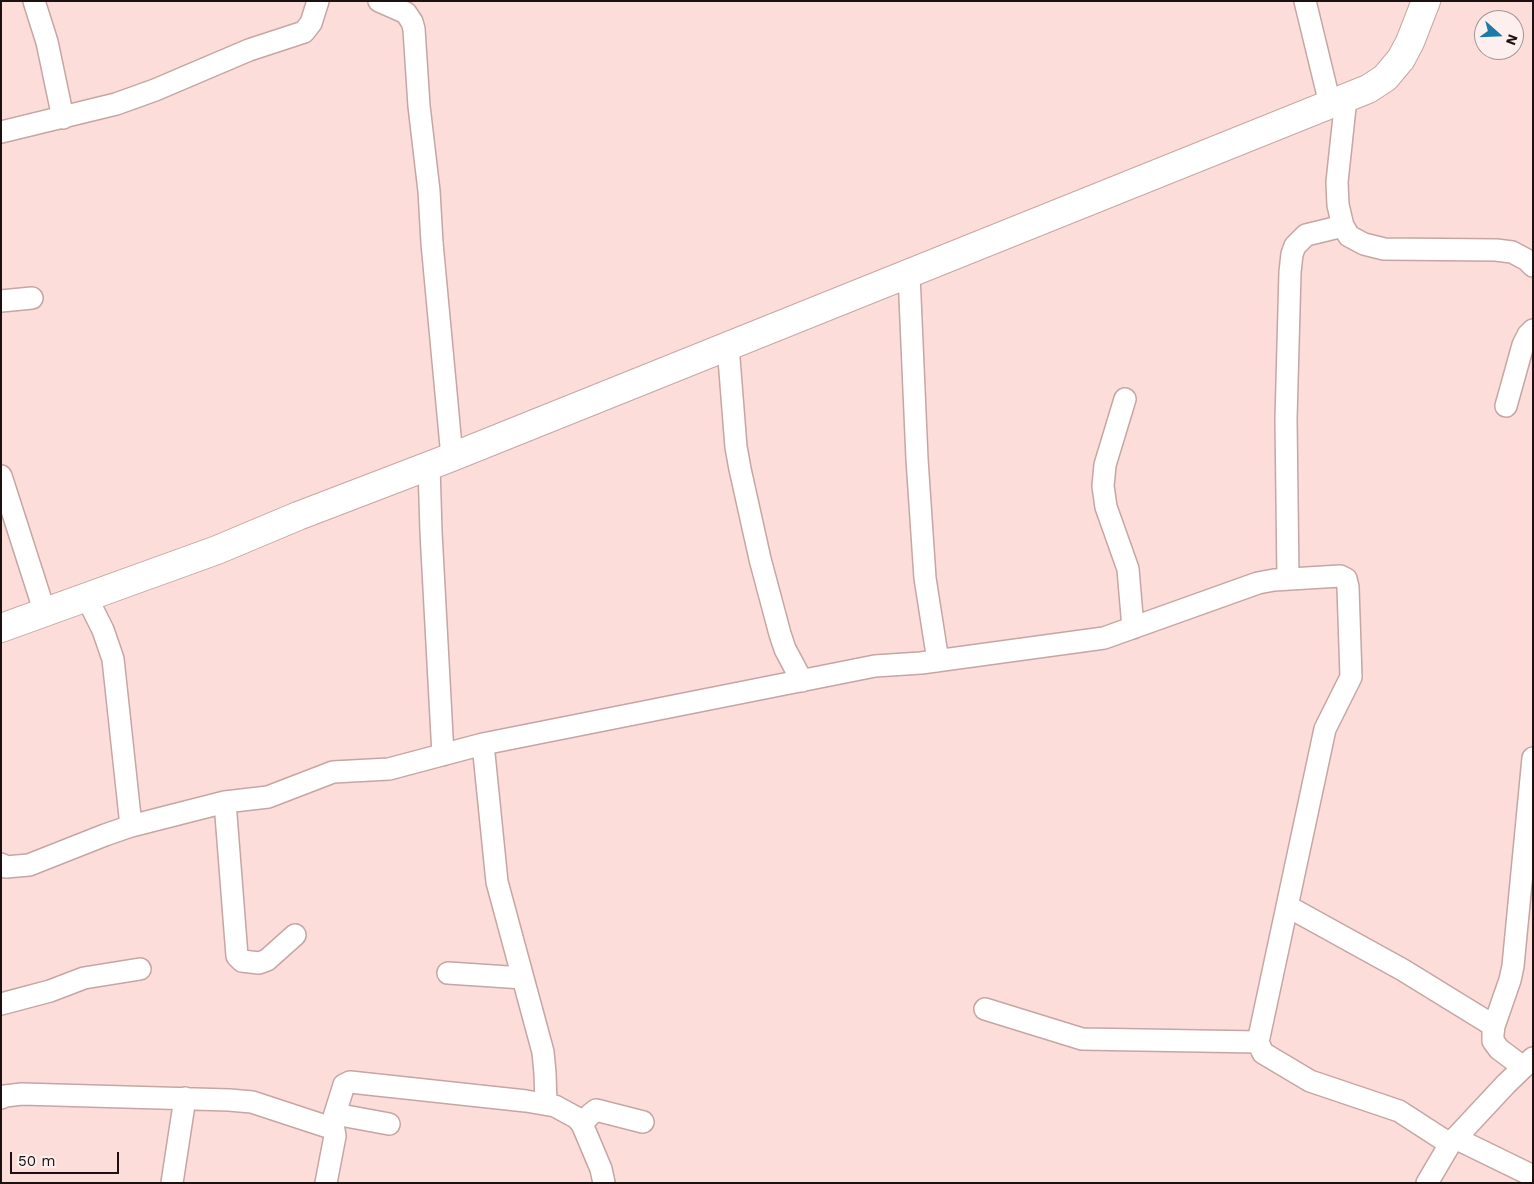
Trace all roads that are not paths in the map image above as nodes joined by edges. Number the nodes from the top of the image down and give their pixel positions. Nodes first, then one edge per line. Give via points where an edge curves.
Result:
1 (34, 1) edge
2 (318, 1) edge
3 (379, 1) edge
4 (1305, 1) edge
5 (1426, 1) edge
6 (1338, 101) junction
7 (63, 118) junction
8 (1, 132) edge
9 (1343, 226) junction
10 (1533, 266) edge
11 (908, 274) junction
12 (32, 298) dead end
13 (1, 301) edge
14 (1533, 330) edge
15 (728, 346) junction
16 (1125, 398) dead end
17 (1506, 406) dead end
18 (441, 462) junction
19 (1, 476) edge
20 (1288, 579) junction
21 (87, 598) junction
22 (45, 613) junction
23 (1, 628) edge
24 (1134, 628) junction
25 (938, 661) junction
26 (802, 681) junction
27 (483, 744) junction
28 (443, 755) junction
29 (1533, 758) edge
30 (225, 802) junction
31 (131, 826) junction
32 (1, 864) edge
33 (1287, 906) junction
34 (295, 935) dead end
35 (140, 969) dead end
36 (448, 974) dead end
37 (523, 978) junction
38 (1, 1004) edge
39 (985, 1009) dead end
40 (1494, 1026) junction
41 (1258, 1042) junction
42 (1528, 1062) edge
43 (1, 1098) edge
44 (185, 1098) junction
45 (546, 1104) junction
46 (332, 1120) junction
47 (643, 1122) dead end
48 (389, 1124) dead end
49 (582, 1124) junction
50 (1453, 1141) junction
51 (1533, 1176) edge
52 (172, 1183) edge
53 (326, 1183) edge
54 (604, 1183) edge
55 (1427, 1183) edge

1 - 7 street via 47,42
2 - 7 street via 311,23 304,32 253,48 138,97
3 - 18 street via 406,13 414,29 429,190
4 - 6 street
5 - 6 main road via 1401,59 1385,78
6 - 9 street via 1338,205
6 - 11 main road
7 - 8 street
9 - 10 street via 1350,236 1364,244 1384,249 1496,250 1512,252
9 - 20 street via 1306,235 1294,246 1292,254 1286,419
11 - 15 main road
11 - 25 street via 925,578
12 - 13 street
14 - 17 street via 1523,345
15 - 18 main road
15 - 26 street via 740,469 780,634
16 - 24 street via 1105,465 1104,486 1106,506 1128,569
18 - 21 main road
18 - 28 street via 432,552
19 - 22 street
20 - 24 street via 1258,584
20 - 33 street via 1340,576 1346,579 1352,672 1325,729
21 - 22 main road
21 - 31 street via 113,659
22 - 23 main road
24 - 25 street via 1088,641
25 - 26 street via 874,666
26 - 27 street
27 - 28 street
27 - 37 street via 496,882
28 - 30 street via 389,769 333,772 268,797
29 - 40 street via 1510,980
30 - 31 street
30 - 34 street via 237,956 242,961 260,963
31 - 32 street via 29,865 6,867
33 - 40 street via 1403,970
33 - 41 street
35 - 38 street via 84,978
36 - 37 street
37 - 45 street via 543,1052
39 - 41 street via 1082,1039
40 - 42 street via 1493,1041 1499,1049
41 - 50 street via 1263,1053 1310,1081 1399,1111
42 - 50 street
43 - 44 street via 22,1094
44 - 46 street via 252,1102 322,1125
44 - 52 street
45 - 46 street via 350,1082 344,1085
45 - 49 street via 568,1113
46 - 48 street
46 - 53 street via 335,1136
47 - 49 street via 596,1110
49 - 54 street
50 - 51 street
50 - 55 street

